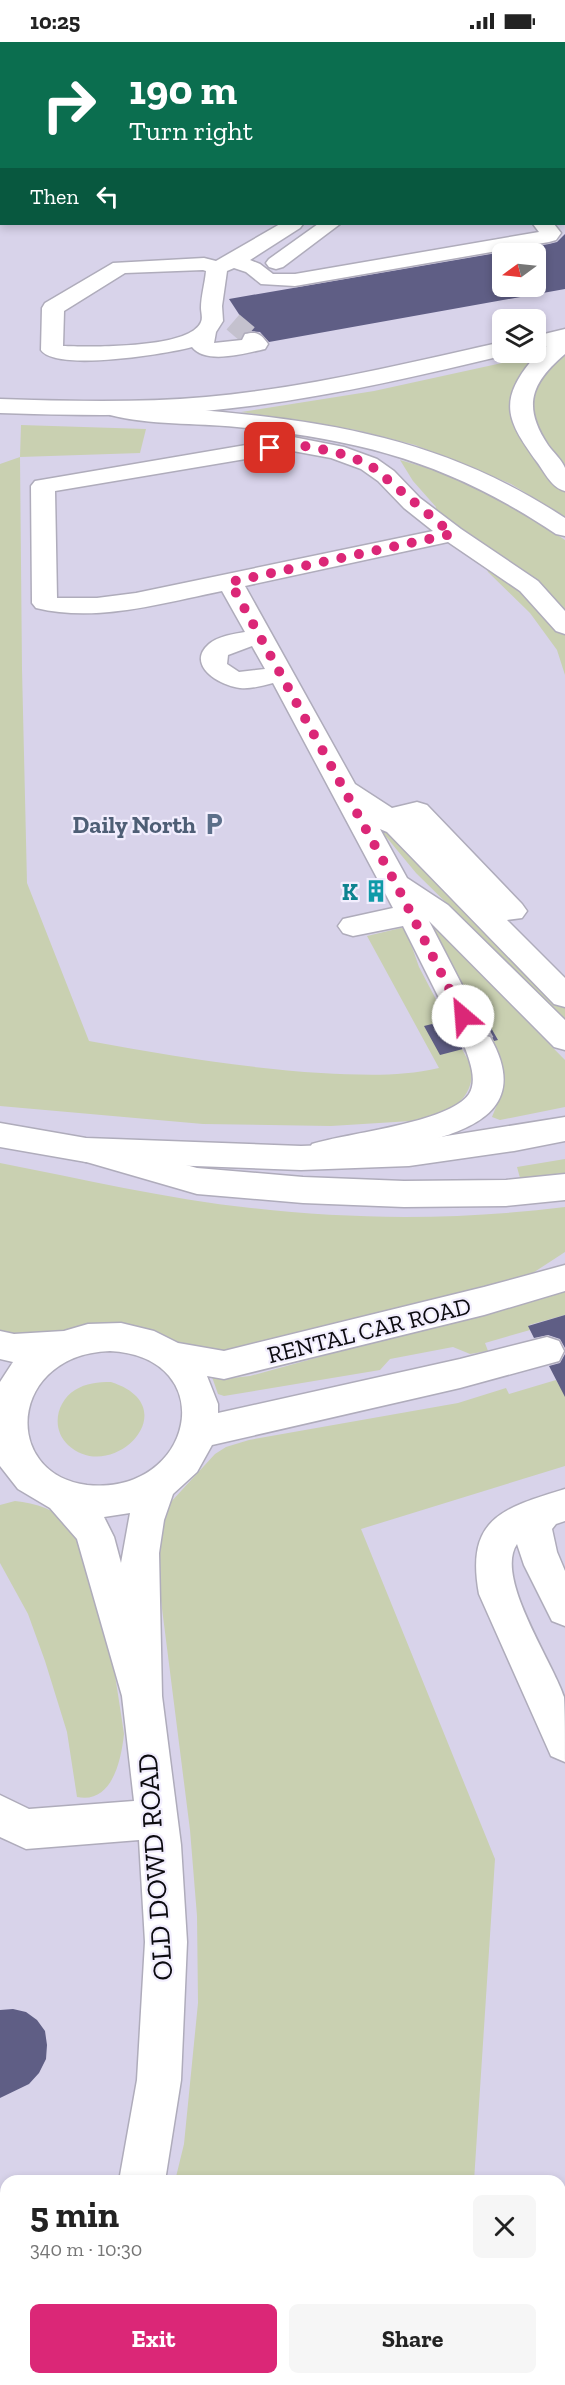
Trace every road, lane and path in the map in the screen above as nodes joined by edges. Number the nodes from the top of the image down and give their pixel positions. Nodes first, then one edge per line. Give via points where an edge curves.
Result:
1 (292, 225) edge
2 (328, 225) edge
3 (544, 225) edge
4 (248, 269) junction
5 (215, 298) junction
6 (233, 322) tunnel mouth
7 (205, 332) junction
8 (565, 336) edge
9 (254, 339) dead end
10 (546, 340) edge
11 (565, 343) edge
12 (492, 352) edge
13 (0, 406) edge
14 (103, 409) junction
15 (565, 484) edge
16 (565, 529) edge
17 (452, 534) junction
18 (230, 582) junction
19 (565, 626) edge
20 (261, 637) junction
21 (281, 673) junction
22 (375, 821) junction
23 (396, 884) junction
24 (411, 914) junction
25 (353, 926) dead end
26 (565, 965) edge
27 (565, 996) edge
28 (463, 1016) tunnel mouth
29 (565, 1039) edge
30 (479, 1045) tunnel mouth
31 (565, 1129) edge
32 (0, 1135) edge
33 (86, 1150) junction
34 (300, 1158) junction
35 (565, 1187) edge
36 (565, 1278) edge
37 (0, 1345) edge
38 (65, 1345) junction
39 (547, 1351) dead end
40 (171, 1356) junction
41 (2, 1418) edge
42 (199, 1433) junction
43 (10, 1472) edge
44 (157, 1486) junction
45 (61, 1496) junction
46 (553, 1514) edge
47 (565, 1609) edge
48 (565, 1689) edge
49 (142, 1696) junction
50 (565, 1743) edge
51 (0, 1815) edge
52 (157, 1820) junction
53 (143, 2175) edge

1 - 4 street
2 - 4 street
3 - 4 street via 551,232 549,236 295,280
4 - 5 street
4 - 7 street via 204,264 120,267 53,308 52,350 139,352
5 - 6 street
5 - 7 street via 212,322
7 - 9 street via 202,346 211,350 257,344
8 - 10 street
11 - 15 street via 537,367 523,389 519,411 526,430
12 - 14 street via 269,396
13 - 14 street
14 - 16 street via 347,435 422,455 468,473
17 - 18 street
17 - 18 street via 369,464 336,452 293,444 43,486 45,603 60,608 85,606
17 - 19 street via 529,586
18 - 20 street
20 - 21 street
20 - 21 street via 218,650 215,666 221,674 238,680
21 - 22 street via 342,786
22 - 23 street
22 - 26 street via 417,812
22 - 27 street via 397,825
23 - 24 street
23 - 29 street via 438,912
24 - 25 street
24 - 28 street
30 - 34 street via 488,1065 488,1090 467,1117 434,1129
31 - 34 street via 409,1154
32 - 33 street
33 - 34 street
33 - 35 street via 197,1181 303,1190 506,1193
36 - 40 street, RENTAL CAR ROAD via 224,1365
37 - 38 street
38 - 40 street via 92,1338 120,1337
38 - 41 street via 41,1358 22,1376
39 - 42 street via 489,1368
40 - 42 street via 197,1391
41 - 43 street
42 - 44 street via 184,1464
43 - 45 street
44 - 45 street via 110,1501
44 - 49 street, OLD DOWD ROAD via 140,1553
45 - 49 street, OLD DOWD ROAD via 92,1530
46 - 47 street via 535,1520 534,1533
46 - 48 street via 509,1542 510,1562
46 - 50 street via 503,1532 495,1549 492,1572 498,1594
49 - 52 street, OLD DOWD ROAD
51 - 52 street via 26,1830
52 - 53 street, OLD DOWD ROAD via 165,1953 159,2080

